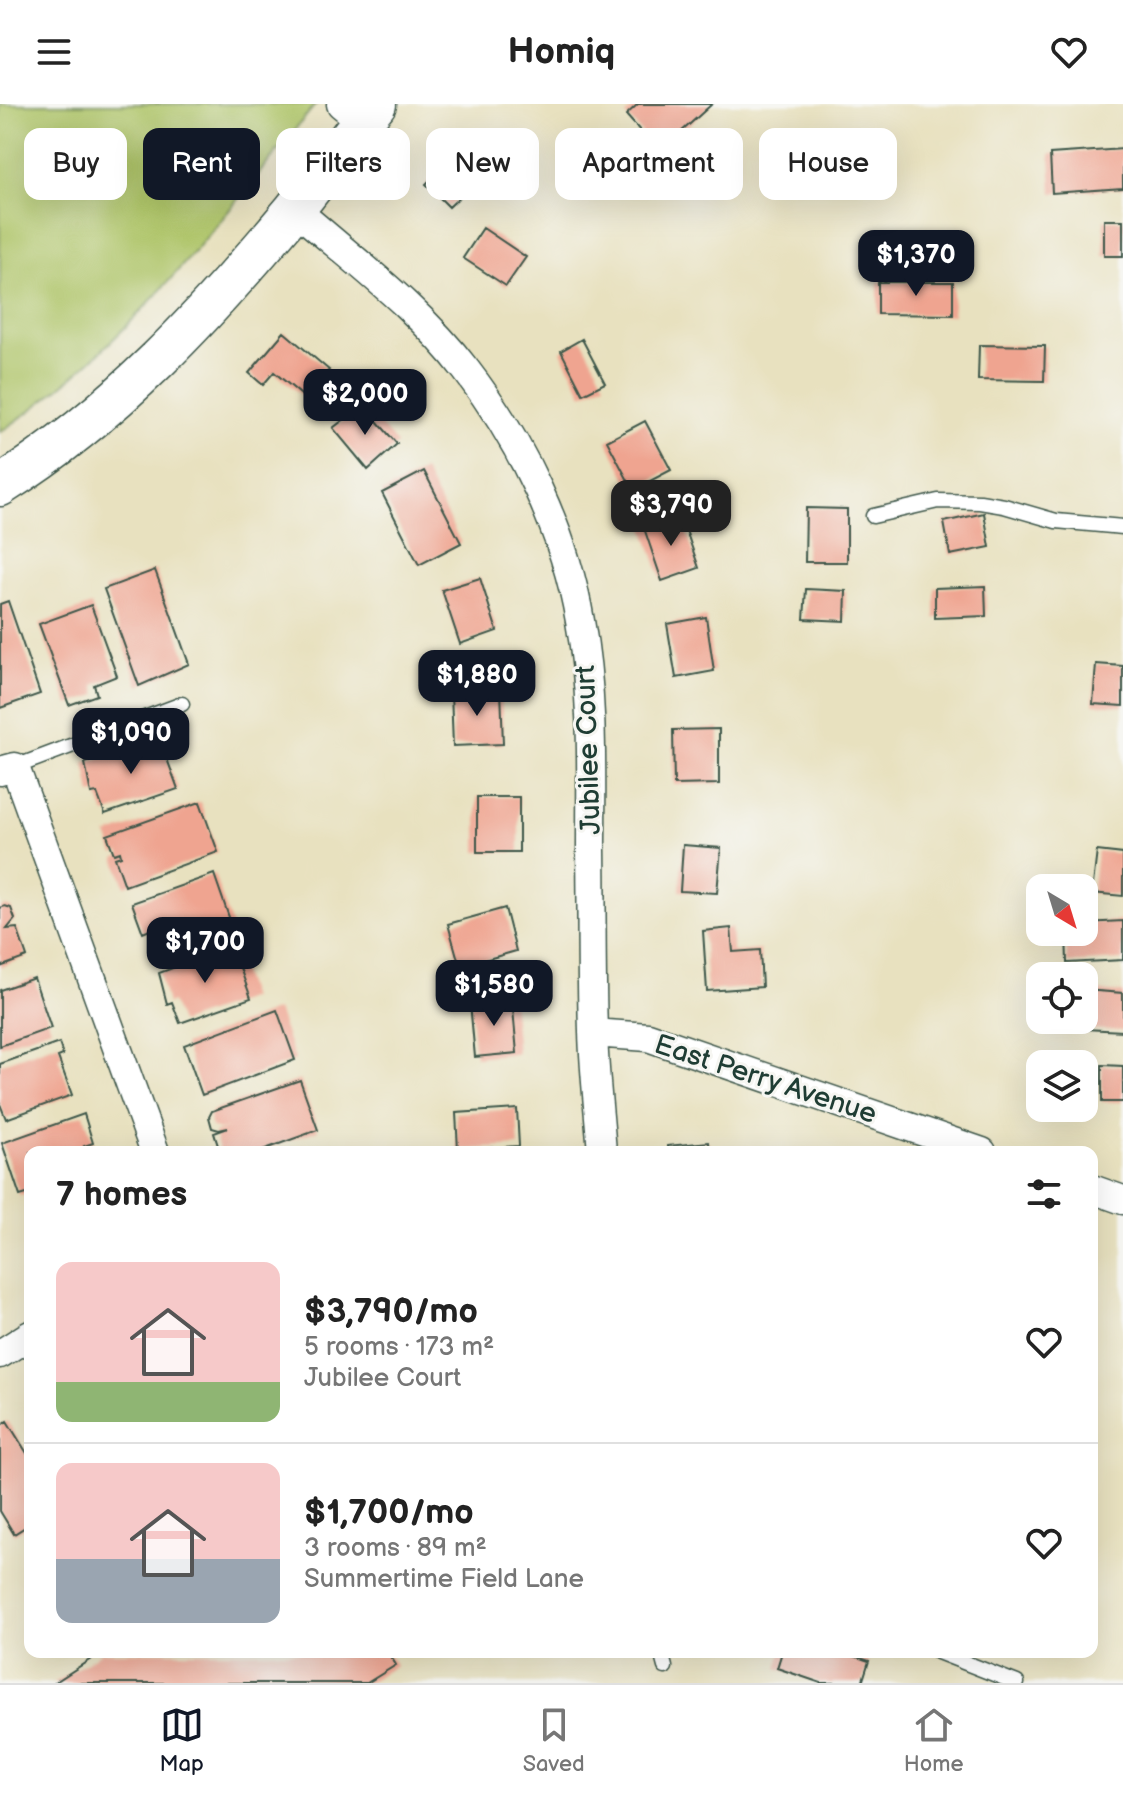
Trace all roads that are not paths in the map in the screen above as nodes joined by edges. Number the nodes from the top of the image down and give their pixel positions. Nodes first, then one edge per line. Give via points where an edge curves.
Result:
1 (359, 110) edge
2 (295, 209) junction
3 (0, 486) edge
4 (873, 516) dead end
5 (1123, 527) edge
6 (182, 704) dead end
7 (8, 769) edge
8 (593, 1033) junction
9 (153, 1146) edge
10 (602, 1146) edge
11 (965, 1146) edge
12 (1098, 1191) edge
13 (1123, 1200) edge
14 (24, 1339) edge
15 (0, 1354) edge
16 (663, 1658) edge
17 (953, 1658) edge
18 (665, 1667) dead end
19 (1017, 1683) edge

1 - 2 street
2 - 3 street via 135,383 54,451
2 - 8 street, Jubilee Court via 415,314 464,367 523,460 567,567 580,621 590,714
4 - 5 lane via 938,501 980,502 1056,521
6 - 7 lane
7 - 9 street
8 - 10 street, Jubilee Court
8 - 11 street, East Perry Avenue via 648,1037
12 - 13 street
14 - 15 street
16 - 18 lane
17 - 19 lane

